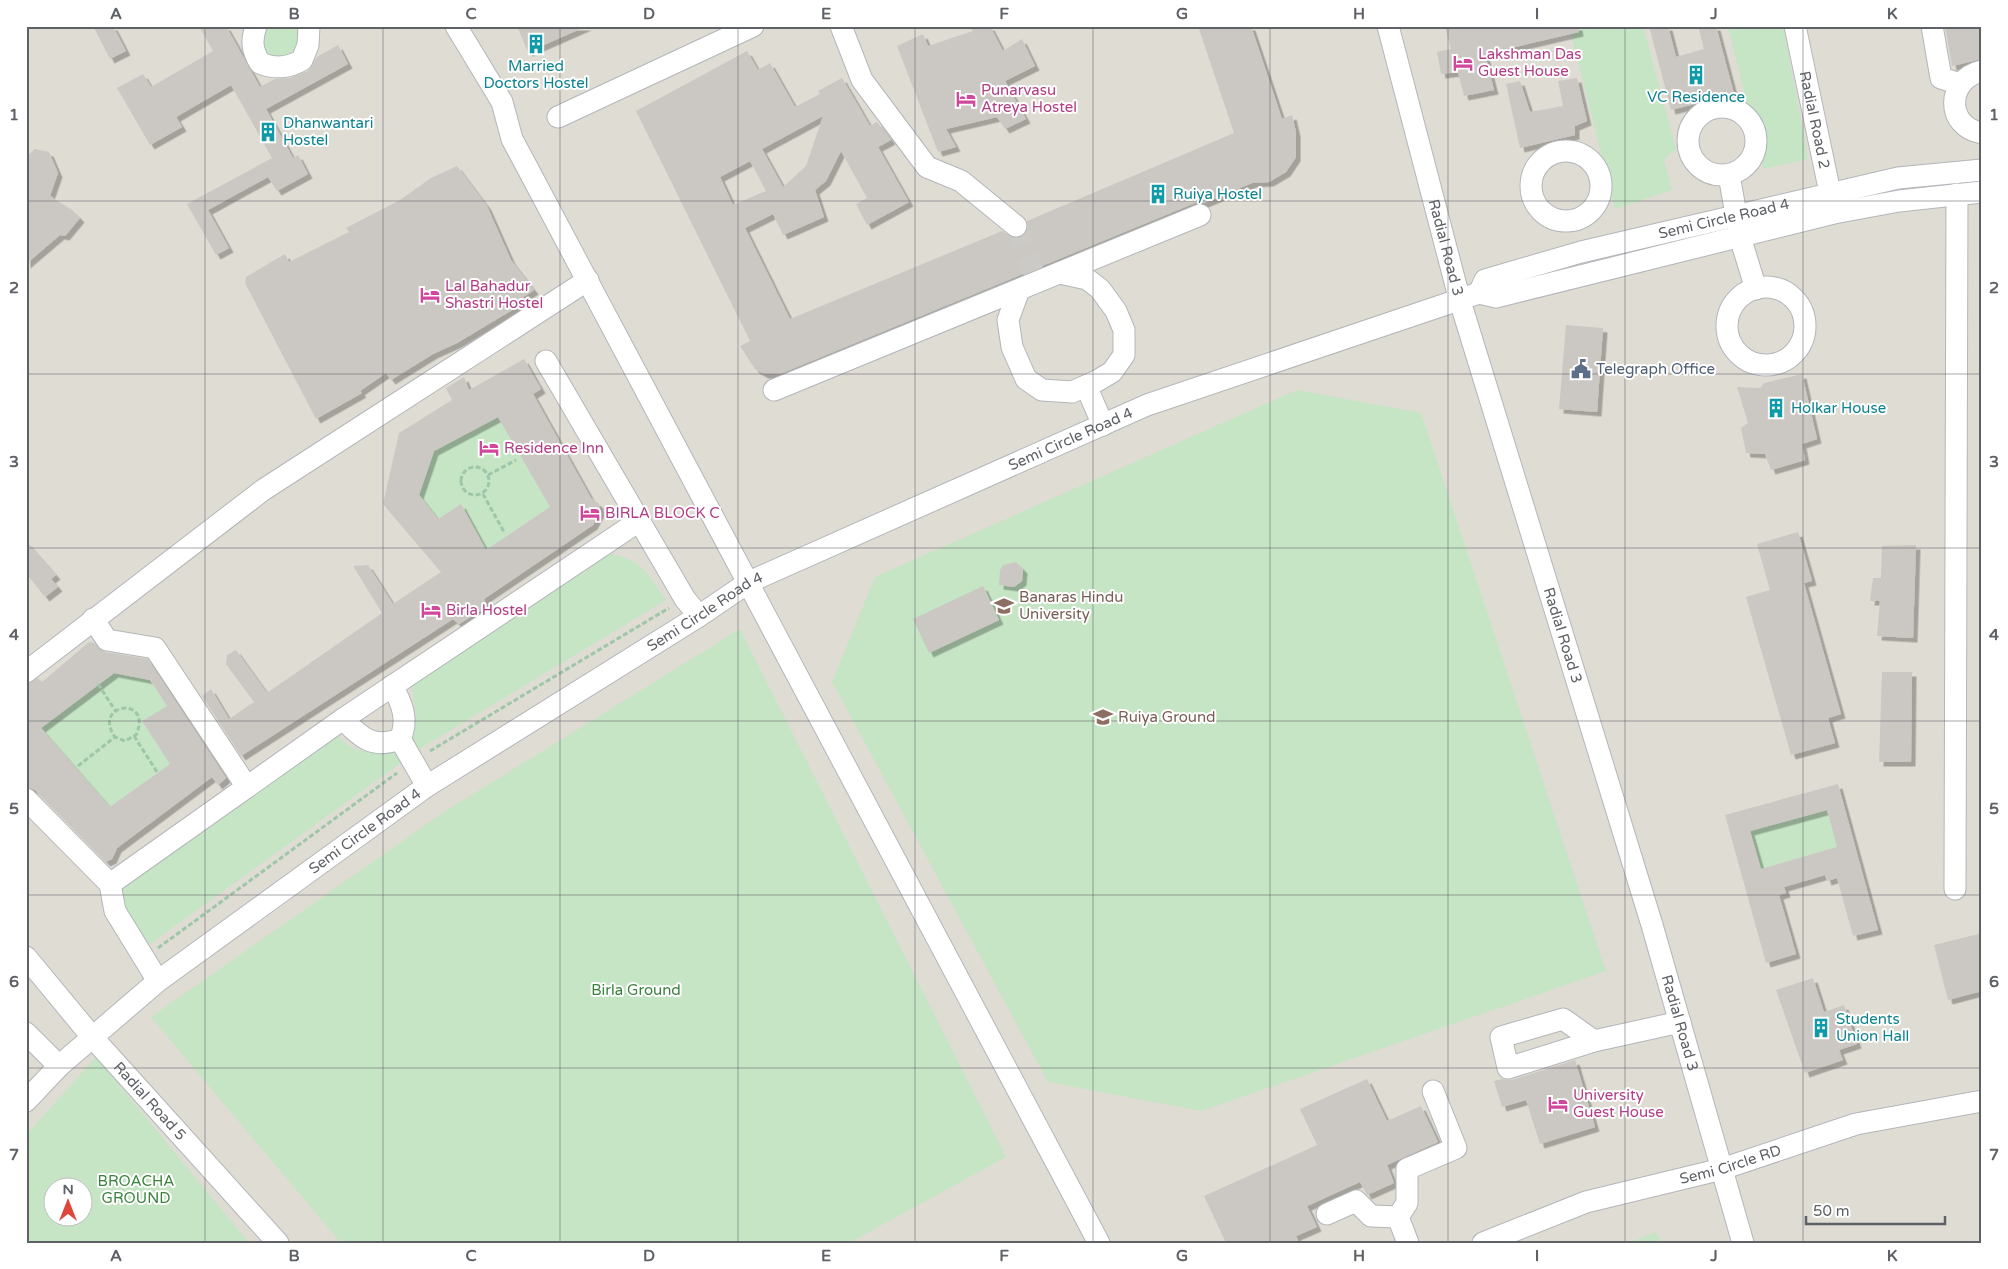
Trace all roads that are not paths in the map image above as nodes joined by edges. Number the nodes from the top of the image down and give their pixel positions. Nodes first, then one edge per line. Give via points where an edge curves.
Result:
1 (256, 26) edge
2 (309, 26) edge
3 (456, 26) edge
4 (754, 26) edge
5 (840, 26) edge
6 (1388, 26) edge
7 (1795, 26) edge
8 (1932, 26) edge
9 (1982, 71) edge
10 (1960, 84) junction
11 (558, 117) dead end
12 (1982, 133) edge
13 (1982, 170) edge
14 (1729, 175) dead end
15 (1982, 192) edge
16 (1957, 194) junction
17 (1832, 203) junction
18 (1735, 214) junction
19 (1200, 215) dead end
20 (1574, 220) dead end
21 (1016, 226) tunnel mouth
22 (1740, 237) junction
23 (1581, 252) junction
24 (1587, 272) junction
25 (1060, 273) junction
26 (588, 280) junction
27 (1030, 282) junction
28 (1756, 289) dead end
29 (1469, 297) junction
30 (546, 361) dead end
31 (1086, 386) junction
32 (774, 390) dead end
33 (1103, 425) junction
34 (639, 521) junction
35 (749, 582) junction
36 (700, 616) junction
37 (93, 620) junction
38 (26, 672) edge
39 (392, 686) junction
40 (343, 719) junction
41 (400, 738) junction
42 (427, 786) junction
43 (247, 787) junction
44 (26, 799) edge
45 (110, 884) junction
46 (1955, 889) dead end
47 (26, 957) edge
48 (158, 981) junction
49 (1680, 1022) junction
50 (26, 1033) edge
51 (92, 1038) junction
52 (1594, 1040) dead end
53 (59, 1066) junction
54 (1434, 1092) dead end
55 (26, 1101) edge
56 (1982, 1101) edge
57 (1722, 1169) junction
58 (1327, 1214) dead end
59 (1398, 1217) junction
60 (278, 1243) edge
61 (1100, 1243) edge
62 (1408, 1243) edge
63 (1483, 1243) edge
64 (1743, 1243) edge

1 - 2 street via 252,44 256,55 260,63 276,67 302,60
3 - 26 street via 502,102 512,139
4 - 11 street
5 - 21 street via 862,80 927,167 961,182
6 - 29 street, Radial Road 3
7 - 17 street, Radial Road 2
8 - 10 street via 1941,78
9 - 10 street via 1969,75
10 - 12 street via 1954,107 1959,119 1968,128
13 - 17 street, Semi Circle Road 4 via 1898,178
14 - 18 street
15 - 16 street, Semi Circle Road 4
16 - 17 street, Semi Circle Road 4
16 - 46 street
17 - 18 street, Semi Circle Road 4
17 - 22 street, Semi Circle Road 4
18 - 22 street
18 - 23 street, Semi Circle Road 4
19 - 25 street
20 - 23 street
22 - 24 street, Semi Circle Road 4
22 - 28 street
23 - 24 street
23 - 29 street, Semi Circle Road 4 via 1485,280
24 - 29 street, Semi Circle Road 4 via 1496,296
25 - 27 street
25 - 31 street via 1086,279 1100,289 1116,311 1124,330 1124,354 1112,372
26 - 35 street
26 - 37 street via 263,490
27 - 31 street via 1008,320 1012,347 1026,379 1042,390 1072,392
27 - 32 street
29 - 33 street, Semi Circle Road 4 via 1146,405
29 - 49 street, Radial Road 3
30 - 34 street
31 - 33 street
33 - 35 street, Semi Circle Road 4
34 - 36 street via 685,599
34 - 39 street
35 - 36 street, Semi Circle Road 4
35 - 61 street
36 - 42 street, Semi Circle Road 4
37 - 38 street
37 - 43 street via 106,640 154,648
39 - 40 street
39 - 41 street via 404,710 404,730
40 - 41 street via 357,733 373,742 386,744
40 - 43 street
41 - 42 street
42 - 48 street, Semi Circle Road 4
43 - 45 street
44 - 45 street
45 - 48 street via 115,911
47 - 51 street, Radial Road 5
48 - 51 street, Semi Circle Road 4
49 - 52 street
49 - 57 street, Radial Road 3
50 - 53 street
51 - 53 street, Semi Circle Road 4
51 - 60 street, Radial Road 5
53 - 55 street, Semi Circle Road 4
54 - 59 street via 1456,1148 1406,1169 1406,1203
56 - 57 street, Semi Circle RD via 1856,1124
57 - 63 street, Semi Circle RD via 1586,1202
57 - 64 street, Radial Road 3
58 - 59 street via 1356,1201 1372,1216
59 - 62 street

